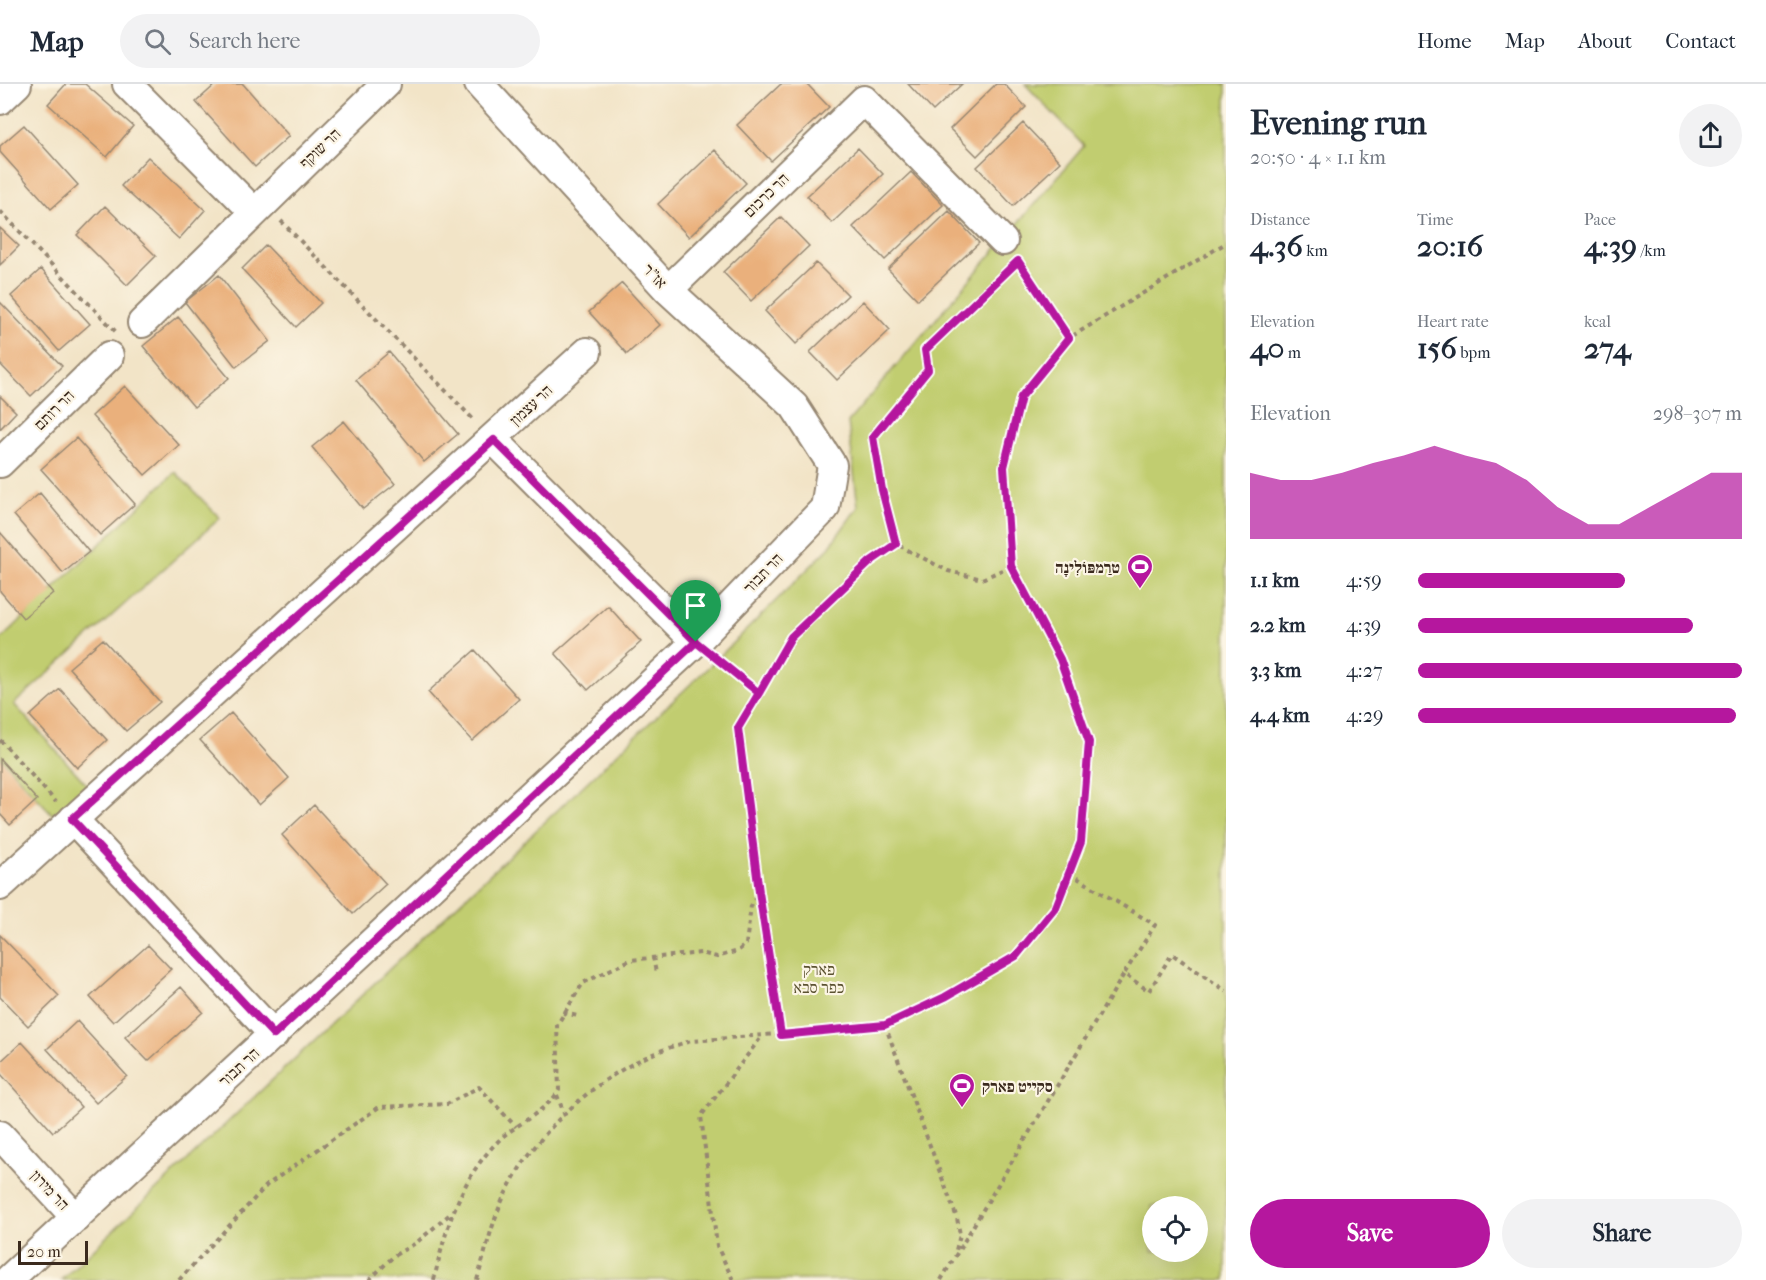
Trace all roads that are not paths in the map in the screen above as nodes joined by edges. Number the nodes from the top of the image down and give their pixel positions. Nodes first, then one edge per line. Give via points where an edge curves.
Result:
1 (17, 84) edge
2 (127, 84) edge
3 (386, 84) edge
4 (479, 84) edge
5 (857, 92) edge
6 (0, 100) edge
7 (258, 208) junction
8 (1004, 241) dead end
9 (668, 290) junction
10 (125, 340) joint
11 (587, 352) dead end
12 (494, 440) junction
13 (0, 463) edge
14 (832, 465) joint
15 (696, 642) junction
16 (72, 819) junction
17 (0, 886) edge
18 (274, 1035) junction
19 (0, 1135) edge
20 (76, 1218) junction
21 (8, 1280) edge

1 - 6 street
2 - 7 street
3 - 7 street, הר שוקף
4 - 9 street, אז"ר
5 - 8 street, הר כרכום
5 - 9 street, הר כרכום
7 - 10 street, הר שוקף
9 - 14 street, אז"ר via 794,406
10 - 13 street, הר רותם
11 - 12 street, הר עצמון
12 - 15 street
12 - 16 street, הר עצמון
14 - 15 street, הר תבור via 825,508
15 - 18 street, הר תבור
16 - 17 street, הר עצמון
16 - 18 street
18 - 20 street, הר תבור
19 - 20 street, הר מירון
20 - 21 street, הר תבור

